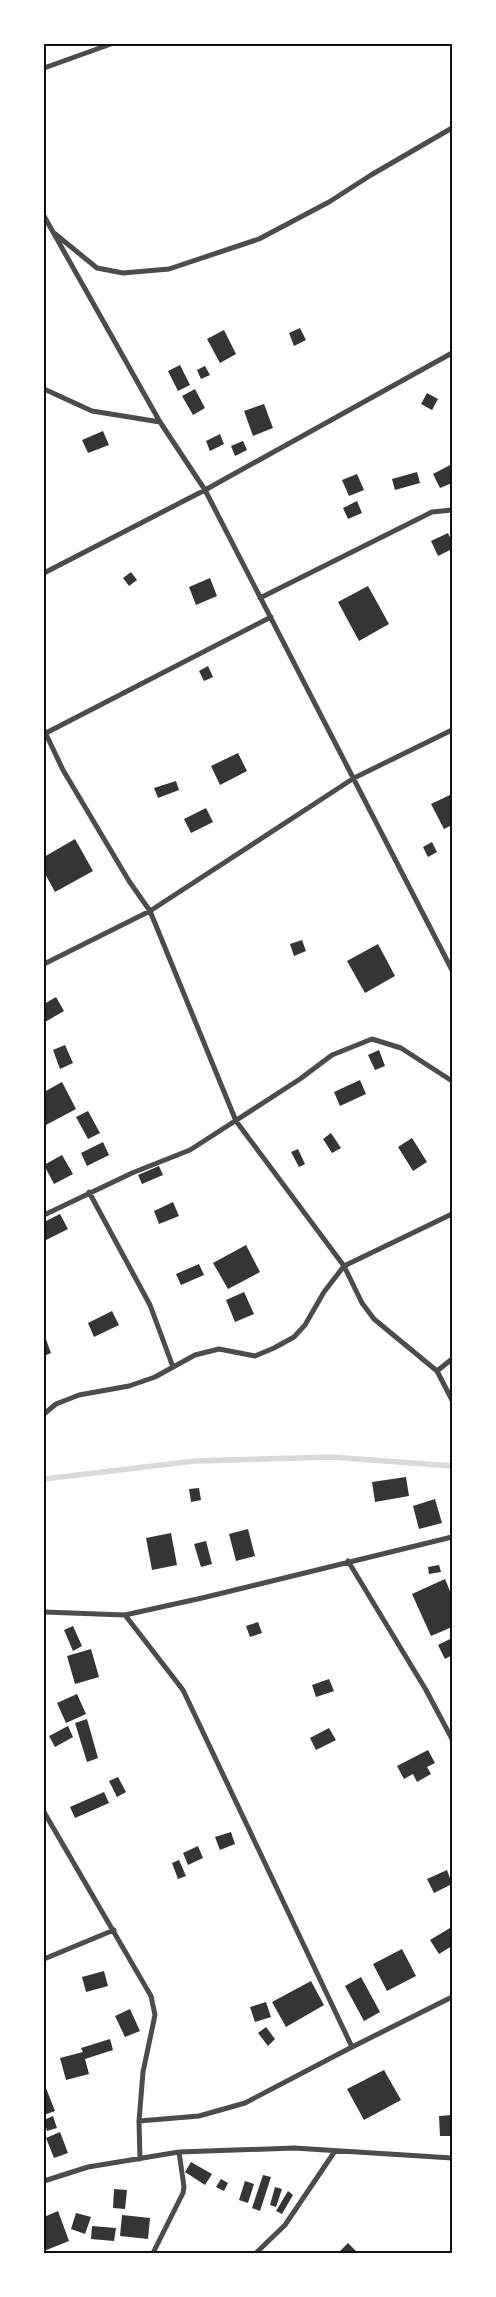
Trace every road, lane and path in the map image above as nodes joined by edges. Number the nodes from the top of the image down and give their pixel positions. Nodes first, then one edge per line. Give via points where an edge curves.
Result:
1 (111, 44) edge
2 (44, 68) edge
3 (452, 128) edge
4 (44, 216) edge
5 (52, 231) junction
6 (452, 353) edge
7 (44, 389) edge
8 (160, 422) junction
9 (205, 490) junction
10 (452, 510) edge
11 (44, 573) edge
12 (260, 598) junction
13 (271, 617) junction
14 (452, 730) edge
15 (44, 733) edge
16 (354, 778) junction
17 (150, 911) junction
18 (44, 964) edge
19 (452, 970) edge
20 (452, 1081) edge
21 (236, 1121) junction
22 (89, 1192) junction
23 (452, 1214) edge
24 (44, 1215) edge
25 (344, 1266) junction
26 (452, 1359) edge
27 (173, 1367) junction
28 (437, 1371) junction
29 (452, 1400) edge
30 (44, 1414) edge
31 (452, 1537) edge
32 (348, 1561) junction
33 (44, 1612) edge
34 (125, 1615) junction
35 (452, 1739) edge
36 (44, 1812) edge
37 (114, 1930) junction
38 (44, 1959) edge
39 (452, 1998) edge
40 (352, 2046) junction
41 (139, 2121) junction
42 (179, 2152) junction
43 (335, 2152) junction
44 (452, 2158) edge
45 (140, 2159) junction
46 (44, 2182) edge
47 (153, 2253) edge
48 (256, 2253) edge

1 - 2 street
3 - 5 street via 329,202 259,238 169,269 123,273 97,268
4 - 5 street
5 - 8 street
6 - 9 street
7 - 8 street via 92,411
8 - 9 street
9 - 11 street
9 - 12 street
10 - 12 street via 432,512
12 - 13 street
13 - 15 street
13 - 16 street
14 - 16 street
15 - 17 street via 129,881
16 - 17 street
16 - 19 street
17 - 18 street
17 - 21 street
20 - 21 street via 401,1048 372,1039 332,1055
21 - 22 street via 190,1150
21 - 25 street
22 - 24 street
22 - 27 street via 150,1305
23 - 25 street
25 - 27 street via 305,1325 287,1341 255,1356 213,1350 186,1358
25 - 28 street via 362,1303 374,1319
26 - 28 street
27 - 30 street via 129,1386 65,1400
28 - 29 street
31 - 32 street
32 - 34 street
32 - 35 street
33 - 34 street
34 - 40 street via 183,1690
36 - 37 street
37 - 38 street
37 - 41 street via 151,1996 156,2015 143,2072
39 - 40 street
40 - 41 street via 245,2103 199,2116
41 - 45 street
42 - 43 street via 294,2148
42 - 45 street
42 - 47 street via 183,2192
43 - 44 street
43 - 48 street via 285,2225
45 - 46 street via 88,2168

